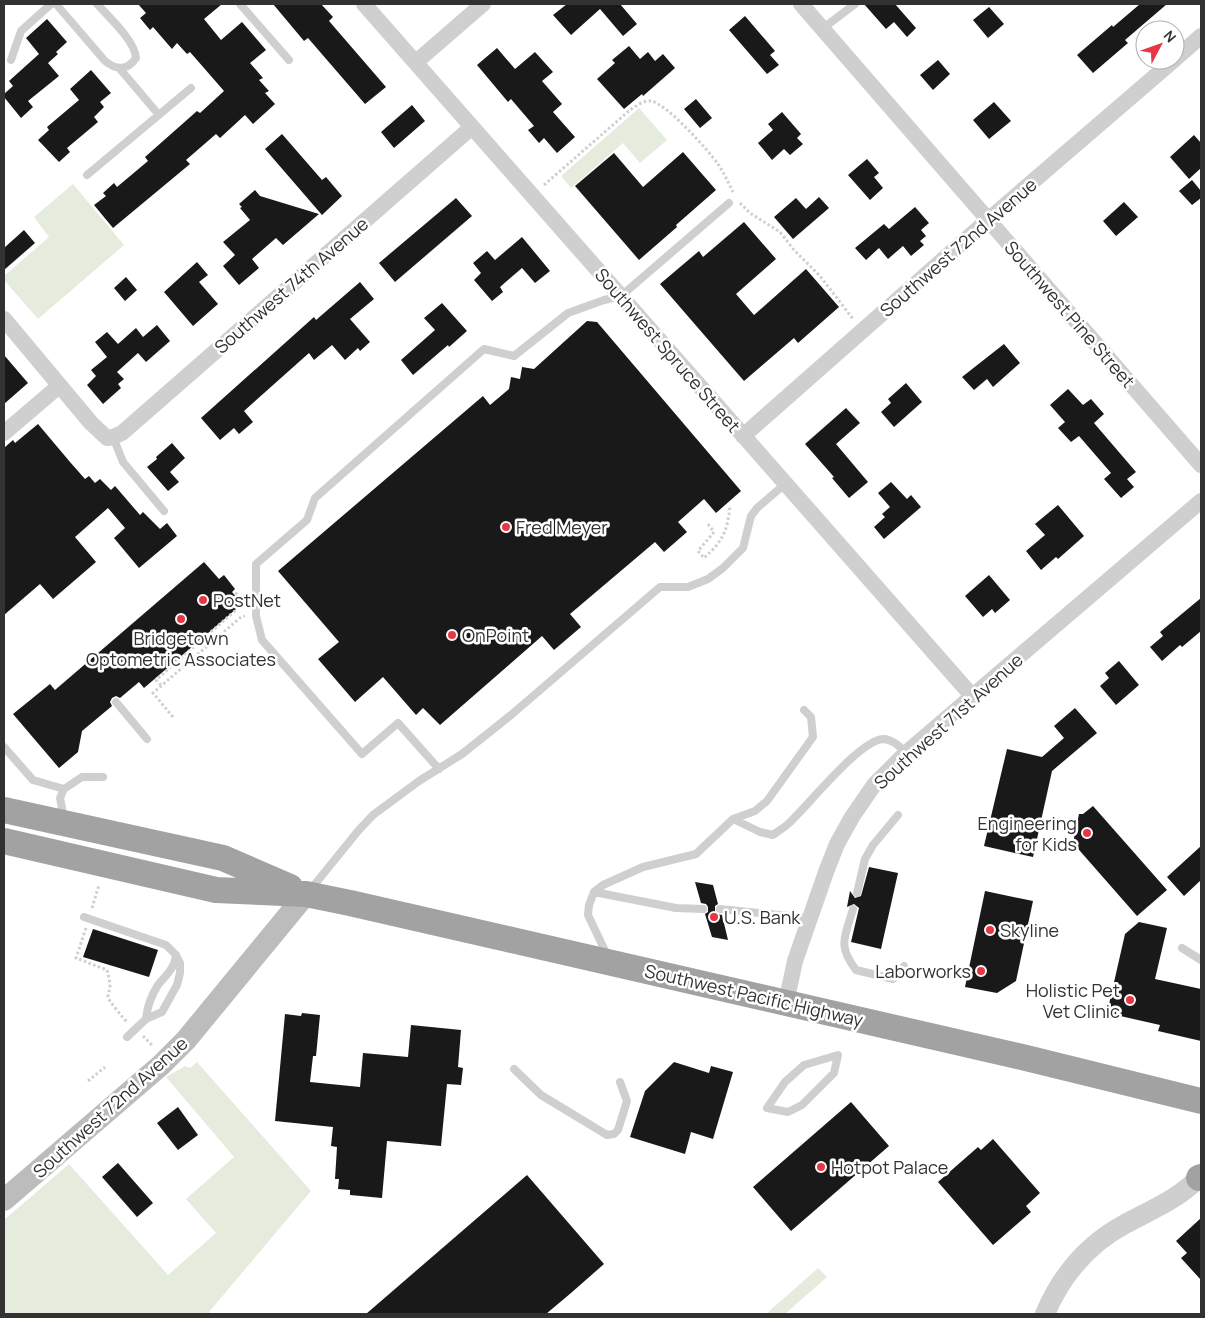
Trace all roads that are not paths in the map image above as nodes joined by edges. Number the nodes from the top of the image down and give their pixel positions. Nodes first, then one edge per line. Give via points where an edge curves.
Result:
1 (51, 4) edge
2 (56, 4) edge
3 (98, 4) edge
4 (240, 4) edge
5 (364, 4) edge
6 (484, 4) edge
7 (800, 4) edge
8 (855, 4) edge
9 (822, 29) junction
10 (1201, 36) edge
11 (1185, 50) edge
12 (11, 60) dead end
13 (288, 60) dead end
14 (416, 62) junction
15 (120, 69) junction
16 (1162, 70) edge
17 (191, 88) dead end
18 (158, 115) junction
19 (472, 127) junction
20 (87, 175) dead end
21 (729, 203) dead end
22 (988, 220) junction
23 (622, 296) junction
24 (4, 319) edge
25 (59, 386) junction
26 (4, 433) edge
27 (743, 436) junction
28 (110, 438) junction
29 (1201, 465) edge
30 (785, 484) junction
31 (1201, 501) edge
32 (164, 511) dead end
33 (973, 696) junction
34 (116, 702) dead end
35 (804, 710) dead end
36 (147, 739) dead end
37 (4, 747) edge
38 (906, 753) junction
39 (439, 769) junction
40 (103, 777) dead end
41 (64, 789) junction
42 (4, 810) edge
43 (898, 814) dead end
44 (733, 819) junction
45 (66, 823) junction
46 (4, 842) edge
47 (594, 892) junction
48 (857, 893) dead end
49 (306, 894) junction
50 (703, 909) dead end
51 (852, 909) dead end
52 (720, 910) dead end
53 (87, 918) road end
54 (810, 918) junction
55 (1182, 948) dead end
56 (176, 954) junction
57 (1201, 960) edge
58 (610, 962) junction
59 (904, 966) dead end
60 (786, 1003) junction
61 (146, 1019) junction
62 (128, 1036) dead end
63 (838, 1056) joint
64 (514, 1069) dead end
65 (620, 1082) dead end
66 (1201, 1101) edge
67 (1200, 1177) edge
68 (4, 1200) edge
69 (1045, 1314) edge

1 - 12 lane via 21,31
2 - 15 lane via 105,61
3 - 15 lane via 136,52 133,63
4 - 13 lane
5 - 14 street, Southwest Spruce Street
6 - 14 street
7 - 9 street, Southwest Pine Street
8 - 9 lane
9 - 22 street, Southwest Pine Street
10 - 11 street, Southwest 72nd Avenue
14 - 19 street, Southwest Spruce Street
15 - 18 lane
16 - 22 street, Southwest 72nd Avenue
17 - 18 lane
18 - 20 lane
19 - 23 street, Southwest Spruce Street
19 - 28 street, Southwest 74th Avenue via 122,433
21 - 23 lane
22 - 27 street, Southwest 72nd Avenue
22 - 29 street, Southwest Pine Street
23 - 27 street, Southwest Spruce Street
23 - 39 lane via 568,313 514,356 484,349 315,498 307,520 256,564 256,616 262,640 362,754 398,722
24 - 25 street
25 - 26 street
25 - 28 street via 91,423
27 - 30 street, Southwest Spruce Street
28 - 32 lane via 123,462
30 - 33 street, Southwest Spruce Street
30 - 39 lane via 751,516 743,548 723,568 708,579 688,587 660,587 511,715
31 - 33 street, Southwest 71st Avenue
33 - 38 street, Southwest 71st Avenue
34 - 36 lane
35 - 44 lane via 810,717 813,737 767,801
37 - 41 lane via 33,780
38 - 44 lane via 891,740 874,741 864,747 788,824 773,834 760,832
38 - 54 street, Southwest 71st Avenue via 874,785 852,817 837,844
39 - 49 lane via 373,815
40 - 41 lane via 82,777
41 - 45 lane via 60,798
42 - 45 highway, Southwest Pacific Highway
43 - 48 lane via 865,859
44 - 47 lane via 696,854 643,867 603,884
45 - 49 highway, Southwest Pacific Highway via 223,858
46 - 49 highway, Southwest Pacific Highway via 216,890
47 - 50 lane via 676,908
47 - 58 lane via 588,915
49 - 58 highway, Southwest Pacific Highway
49 - 68 main road, Southwest 72nd Avenue via 168,1059
51 - 59 lane via 843,946 847,959 856,970 893,979
52 - 54 lane
53 - 56 lane via 166,945
54 - 60 street, Southwest 71st Avenue via 795,961
55 - 57 lane
56 - 61 lane via 175,964 147,1006
56 - 61 lane via 180,972 172,996 162,1012
58 - 60 highway, Southwest Pacific Highway
60 - 66 highway, Southwest Pacific Highway via 1022,1056
61 - 62 lane
63 - 63 lane via 804,1065 785,1082 767,1108 788,1112 802,1105 834,1073
64 - 65 lane via 541,1095 607,1136 618,1130 627,1101
67 - 69 street via 1171,1200 1122,1226 1084,1254 1053,1295

